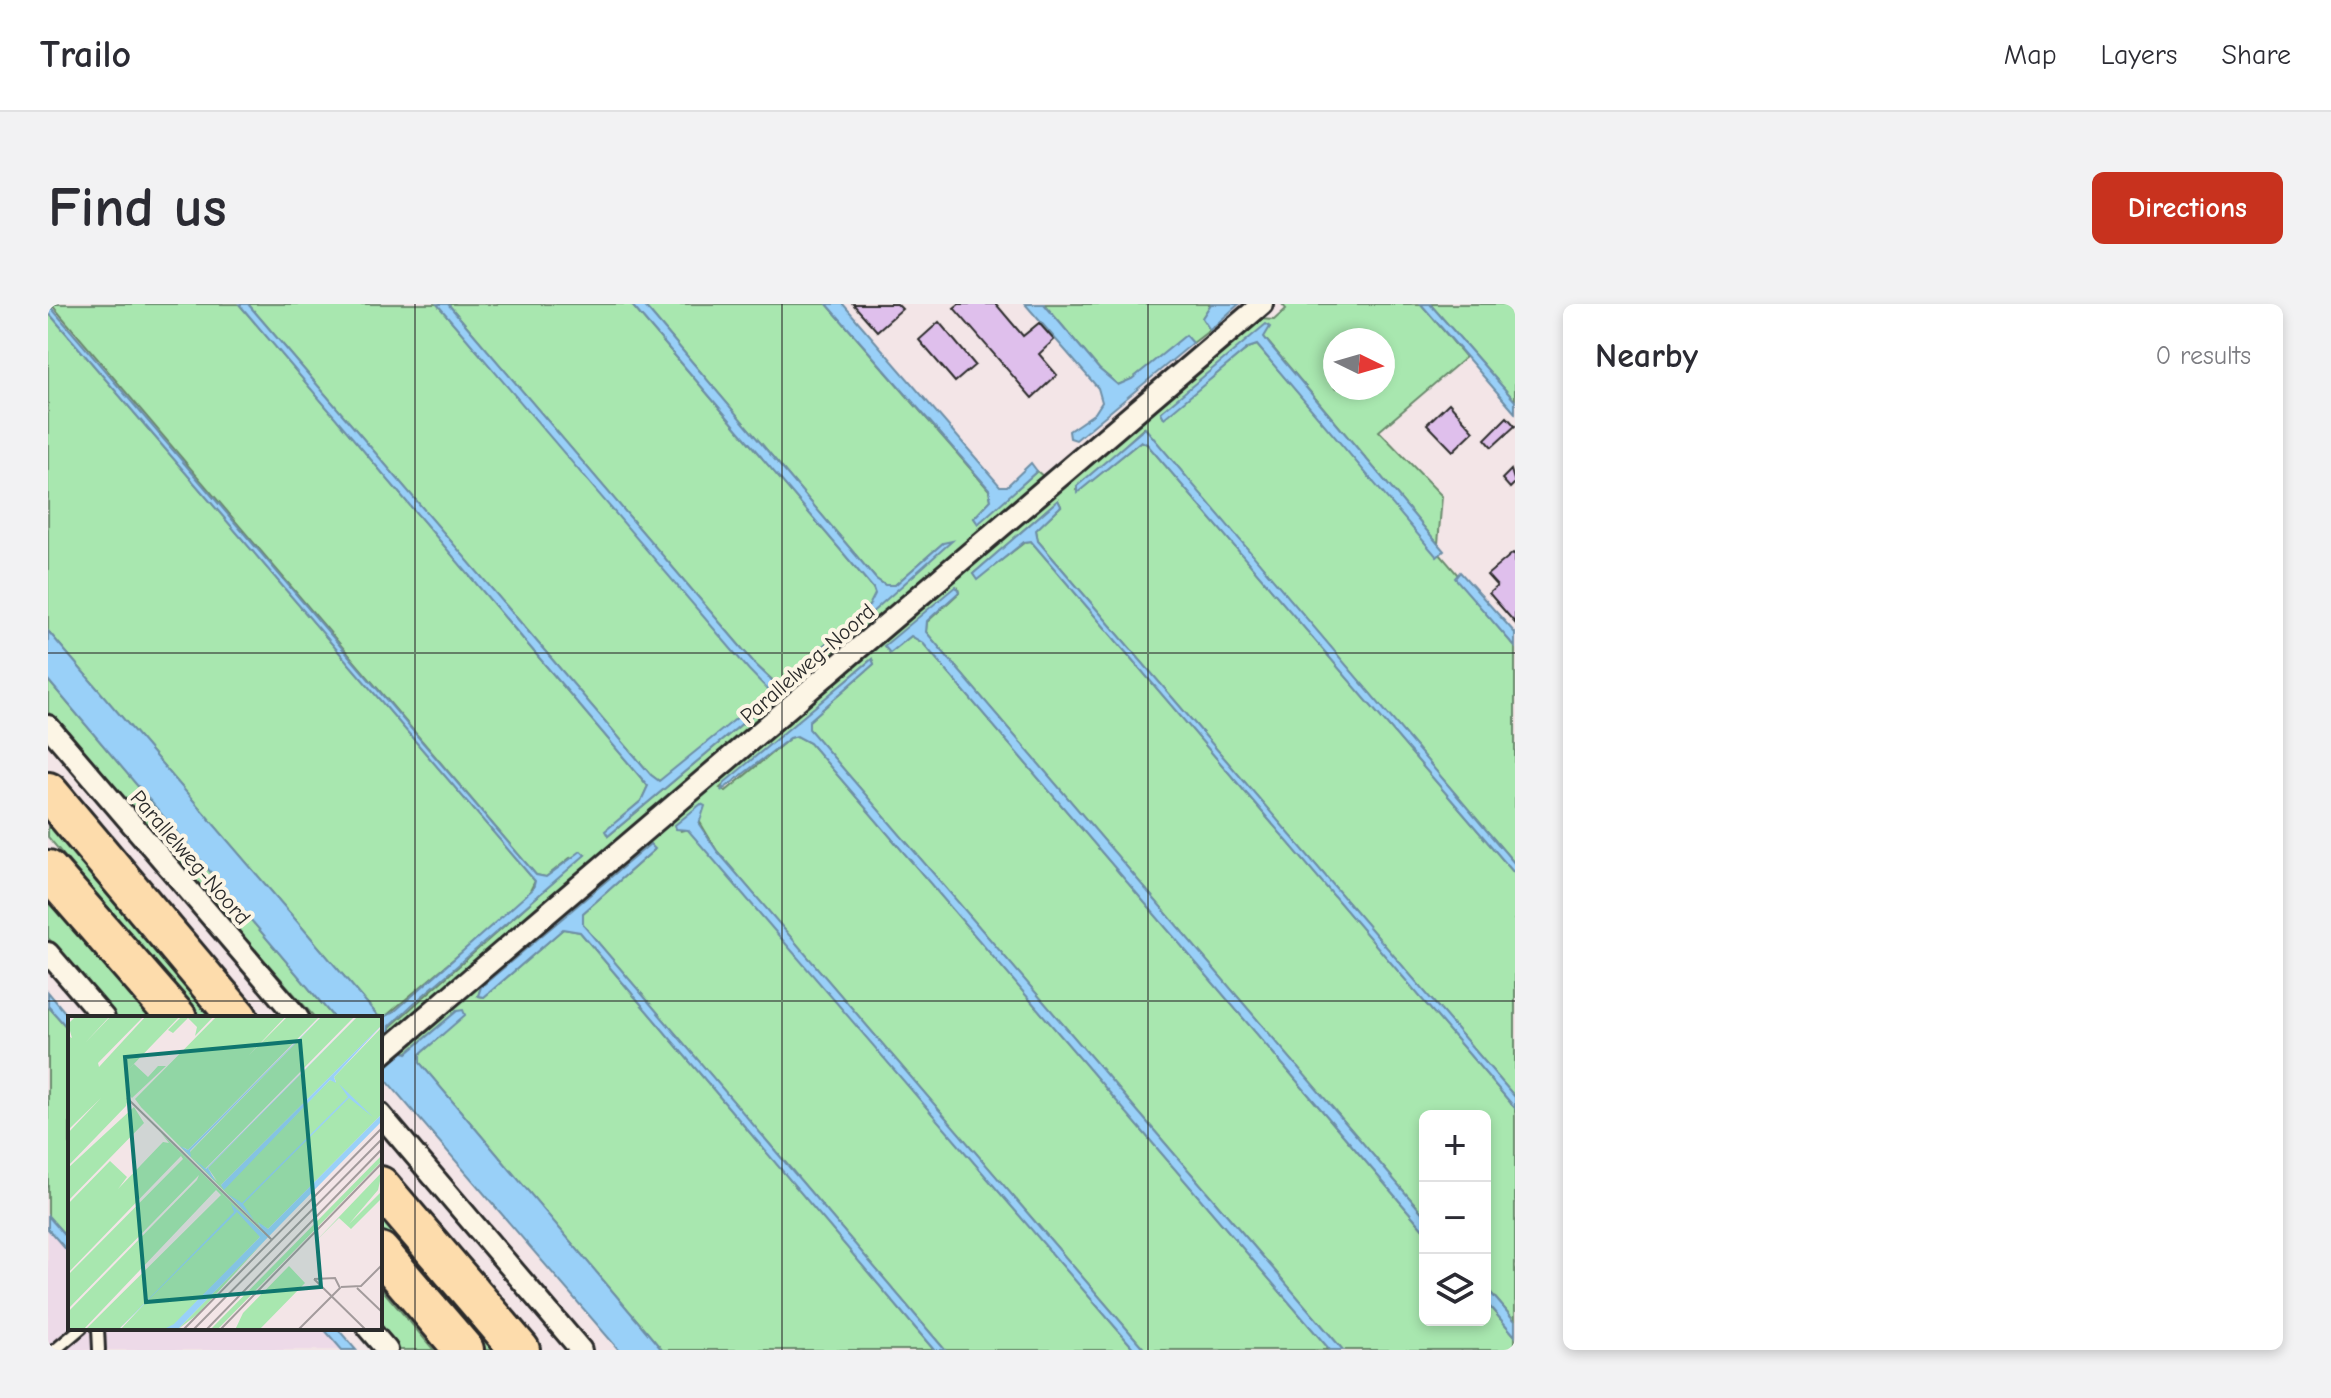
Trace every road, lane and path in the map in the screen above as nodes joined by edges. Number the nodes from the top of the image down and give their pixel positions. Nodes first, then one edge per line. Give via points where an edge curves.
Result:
1 (1262, 304) edge
2 (48, 726) edge
3 (48, 792) edge
4 (48, 870) edge
5 (48, 953) edge
6 (102, 1016) edge
7 (175, 1016) edge
8 (236, 1016) edge
9 (296, 1016) edge
10 (382, 1054) edge
11 (382, 1116) edge
12 (382, 1188) edge
13 (382, 1254) edge
14 (79, 1330) edge
15 (98, 1330) edge
16 (370, 1330) edge
17 (55, 1350) edge
18 (99, 1350) edge
19 (387, 1350) edge
20 (464, 1350) edge
21 (520, 1350) edge
22 (581, 1350) edge

1 - 10 street, Parallelweg-Noord
2 - 9 street, Parallelweg-Noord
3 - 8 highway
4 - 7 highway
5 - 6 street
11 - 22 street
12 - 21 highway
13 - 20 highway
14 - 17 lane
15 - 18 lane
16 - 19 street

